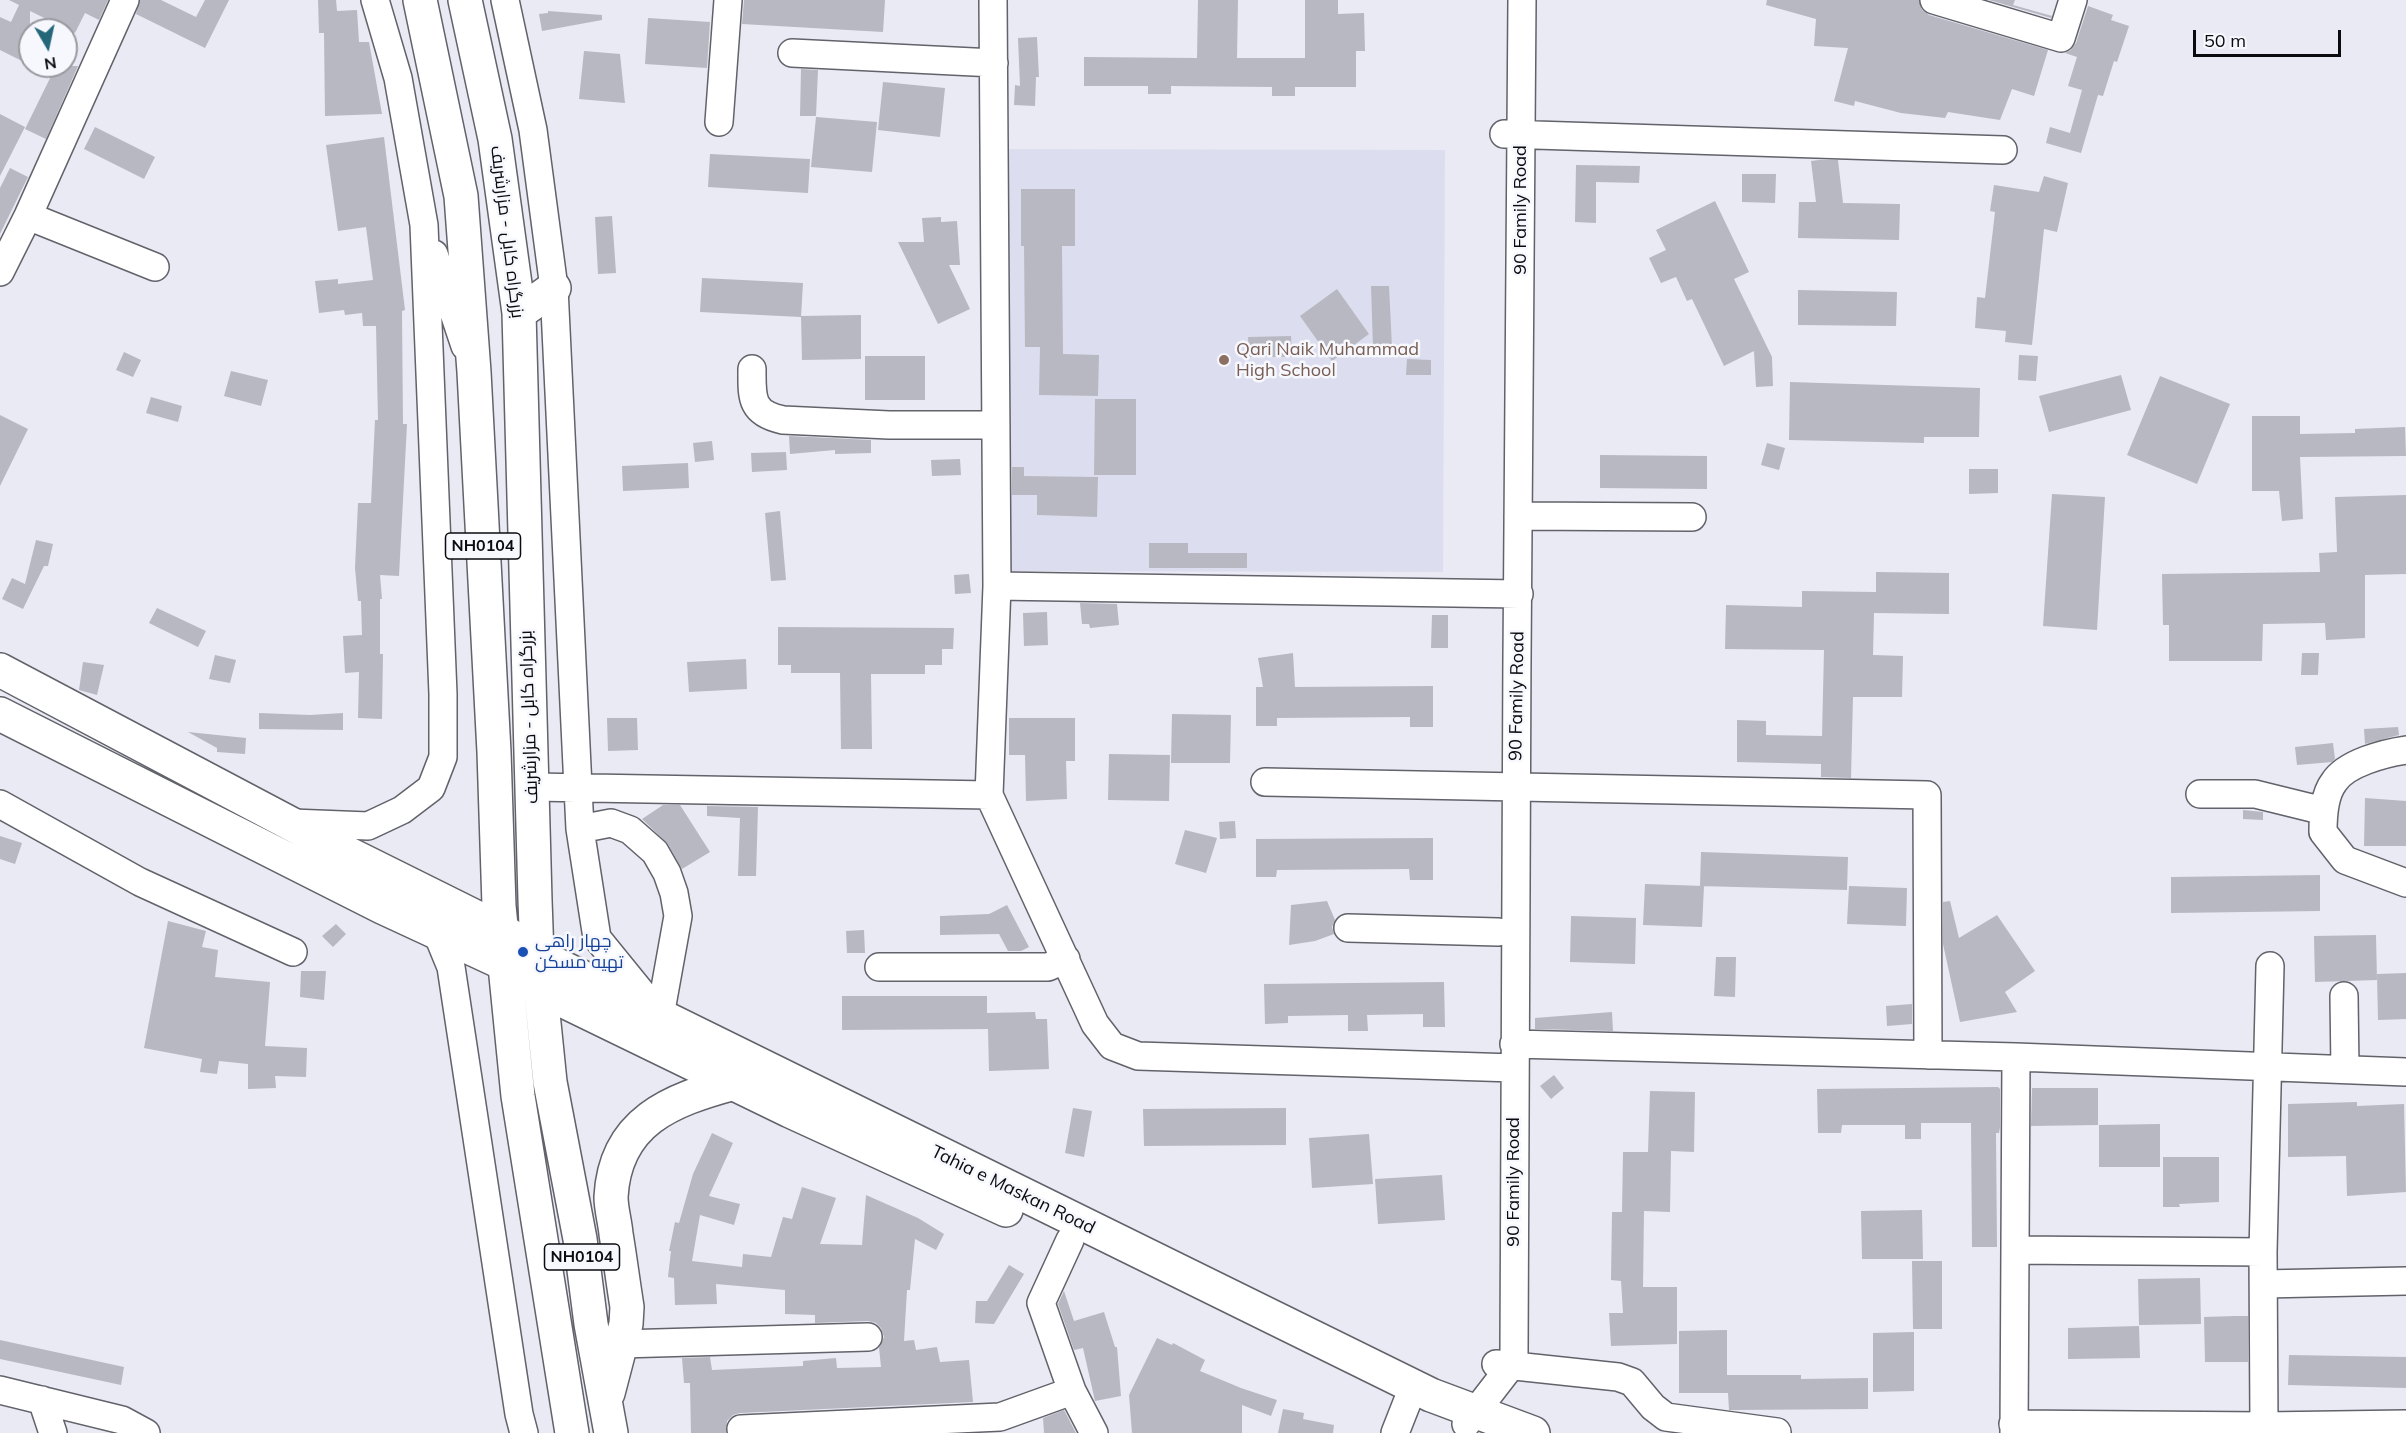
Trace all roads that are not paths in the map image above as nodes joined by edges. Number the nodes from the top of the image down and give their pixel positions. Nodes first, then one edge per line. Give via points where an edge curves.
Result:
1 (125, 0) edge
2 (375, 0) edge
3 (420, 0) edge
4 (465, 0) edge
5 (505, 0) edge
6 (728, 0) edge
7 (993, 0) edge
8 (1505, 0) edge
9 (1522, 0) edge
10 (1934, 0) edge
11 (2073, 0) edge
12 (792, 52) dead end
13 (994, 63) junction
14 (718, 122) dead end
15 (1512, 134) junction
16 (2003, 150) dead end
17 (28, 216) junction
18 (424, 225) junction
19 (155, 267) dead end
20 (0, 272) edge
21 (554, 288) junction
22 (519, 313) junction
23 (752, 369) dead end
24 (474, 372) junction
25 (996, 425) junction
26 (1518, 516) junction
27 (1692, 517) dead end
28 (997, 586) junction
29 (1510, 594) junction
30 (0, 670) edge
31 (2, 719) edge
32 (2406, 750) edge
33 (1265, 782) dead end
34 (533, 787) junction
35 (1506, 787) junction
36 (578, 788) junction
37 (2200, 794) dead end
38 (989, 795) junction
39 (0, 804) edge
40 (2324, 811) junction
41 (288, 823) junction
42 (580, 829) junction
43 (2406, 883) edge
44 (1348, 928) dead end
45 (502, 930) junction
46 (1498, 932) junction
47 (437, 933) junction
48 (293, 952) dead end
49 (537, 956) junction
50 (1066, 959) junction
51 (505, 964) junction
52 (2270, 966) dead end
53 (879, 967) dead end
54 (541, 990) junction
55 (2344, 996) dead end
56 (660, 1016) junction
57 (1928, 1055) junction
58 (2016, 1058) junction
59 (1508, 1060) junction
60 (2268, 1068) junction
61 (2345, 1069) junction
62 (2406, 1072) edge
63 (734, 1083) junction
64 (1070, 1240) junction
65 (2015, 1250) junction
66 (2263, 1252) junction
67 (2406, 1281) edge
68 (2264, 1284) junction
69 (868, 1337) dead end
70 (621, 1344) junction
71 (0, 1390) edge
72 (1072, 1390) junction
73 (42, 1400) junction
74 (1408, 1400) junction
75 (1485, 1406) edge
76 (608, 1418) edge
77 (2406, 1424) edge
78 (946, 1426) edge
79 (2264, 1426) junction
80 (741, 1429) dead end
81 (843, 1429) edge
82 (2014, 1429) edge
83 (1777, 1432) edge
84 (53, 1433) edge
85 (146, 1433) edge
86 (524, 1433) edge
87 (572, 1433) edge
88 (1094, 1433) edge
89 (1395, 1433) edge
90 (1533, 1433) edge

1 - 17 street
2 - 18 street via 398,78
3 - 24 main road, بزرگراه کابل - مزارشریف / NH0104 via 461,196
4 - 22 main road, بزرگراه کابل - مزارشریف / NH0104 via 495,139
5 - 21 street via 533,130
6 - 14 street
7 - 13 street
8 - 15 street, 90 Family Road
9 - 15 street, 90 Family Road
10 - 11 street via 2061,38
12 - 13 street
13 - 25 street
15 - 16 street
15 - 26 street, 90 Family Road
15 - 29 street, 90 Family Road
17 - 19 street
17 - 20 street
18 - 24 street
18 - 41 street via 443,758 431,788 402,810 368,826
21 - 22 main road
21 - 36 street
22 - 34 main road, بزرگراه کابل - مزارشریف / NH0104
23 - 25 street via 754,402 770,417 783,420
24 - 45 main road, بزرگراه کابل - مزارشریف / NH0104
25 - 28 street
26 - 27 street
26 - 29 street, 90 Family Road
28 - 29 street
28 - 38 street
29 - 35 street, 90 Family Road
30 - 41 main road, Tahia e Maskan Road
31 - 47 main road, Tahia e Maskan Road
32 - 40 street via 2353,765 2334,782
33 - 35 street
34 - 36 street
34 - 49 main road, بزرگراه کابل - مزارشریف / NH0104
35 - 46 street, 90 Family Road
35 - 57 street via 1927,795
35 - 59 street, 90 Family Road
36 - 38 street
36 - 42 street
37 - 40 street via 2255,794
38 - 50 street
39 - 48 street via 140,882
40 - 43 street via 2323,832 2345,860
41 - 45 main road, Tahia e Maskan Road
42 - 56 street via 597,938
42 - 56 street via 611,823 630,830 655,852 667,873 678,916
44 - 46 street
45 - 49 main road, Tahia e Maskan Road
45 - 51 main road, بزرگراه کابل - مزارشریف / NH0104
46 - 59 street, 90 Family Road
47 - 51 main road, Tahia e Maskan Road
47 - 86 street via 452,975
49 - 54 main road, بزرگراه کابل - مزارشریف / NH0104
49 - 56 main road, Tahia e Maskan Road
50 - 53 street via 1048,966
50 - 59 street via 1101,1032 1112,1046 1138,1056
51 - 54 main road, Tahia e Maskan Road
51 - 87 main road, بزرگراه کابل - مزارشریف / NH0104 via 519,1107
52 - 60 street
54 - 63 main road, Tahia e Maskan Road
54 - 76 main road, بزرگراه کابل - مزارشریف / NH0104 via 549,1082 580,1239
55 - 61 street
56 - 75 main road, Tahia e Maskan Road via 1431,1395
57 - 58 street
57 - 59 street
58 - 60 street
58 - 65 street
59 - 75 street, 90 Family Road via 1514,1354
60 - 61 street
60 - 66 street
61 - 62 street
63 - 64 main road, Tahia e Maskan Road
63 - 70 main road via 689,1095 656,1111 632,1134 616,1167 611,1198 627,1307
64 - 72 street via 1041,1303
64 - 74 main road, Tahia e Maskan Road
65 - 66 street
65 - 82 street
66 - 68 street
67 - 68 street
68 - 79 street
69 - 70 street
70 - 76 main road
71 - 73 street
72 - 78 street via 1000,1417
72 - 88 street
73 - 84 street
73 - 85 street via 122,1420
74 - 75 main road, Tahia e Maskan Road
74 - 89 street
75 - 83 street via 1618,1377 1632,1382 1666,1417
75 - 90 main road, Tahia e Maskan Road
77 - 79 street
78 - 81 street
79 - 82 street
80 - 81 street

